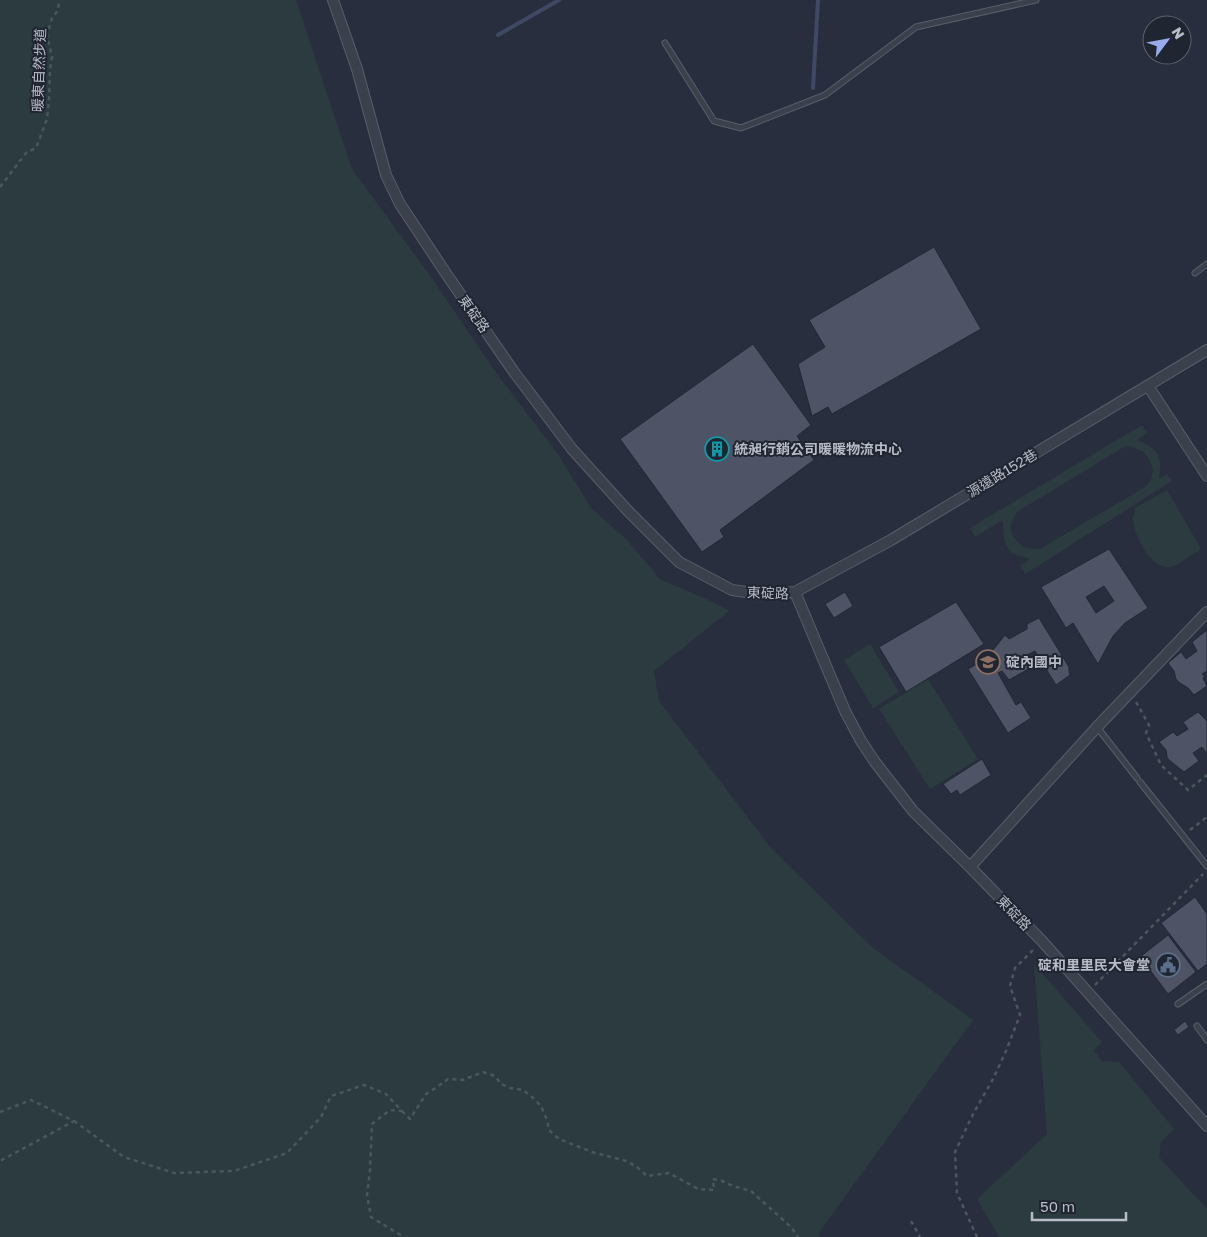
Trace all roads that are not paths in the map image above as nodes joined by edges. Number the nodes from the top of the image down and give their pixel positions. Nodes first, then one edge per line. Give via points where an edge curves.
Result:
1 (333, 0) edge
2 (1036, 0) edge
3 (665, 43) dead end
4 (1207, 264) edge
5 (1195, 274) dead end
6 (1207, 350) edge
7 (1148, 386) junction
8 (1207, 476) edge
9 (795, 592) junction
10 (1207, 612) edge
11 (1097, 727) junction
12 (970, 867) junction
13 (1207, 868) edge
14 (1207, 984) edge
15 (1178, 1004) dead end
16 (1197, 1026) dead end
17 (1207, 1040) edge
18 (1207, 1126) edge

1 - 9 street, 東碇路 via 357,69 386,175 400,204 514,372 572,449 679,562 732,590 760,594
2 - 3 lane via 916,26 825,95 741,128 714,121
4 - 5 lane
6 - 7 street, 源遠路152巷
7 - 8 street
7 - 9 street, 源遠路152巷 via 890,540
9 - 12 street, 東碇路 via 861,741 913,811
10 - 11 street
11 - 12 street
11 - 13 lane
12 - 18 street, 東碇路 via 1042,941
14 - 15 lane
16 - 17 lane

